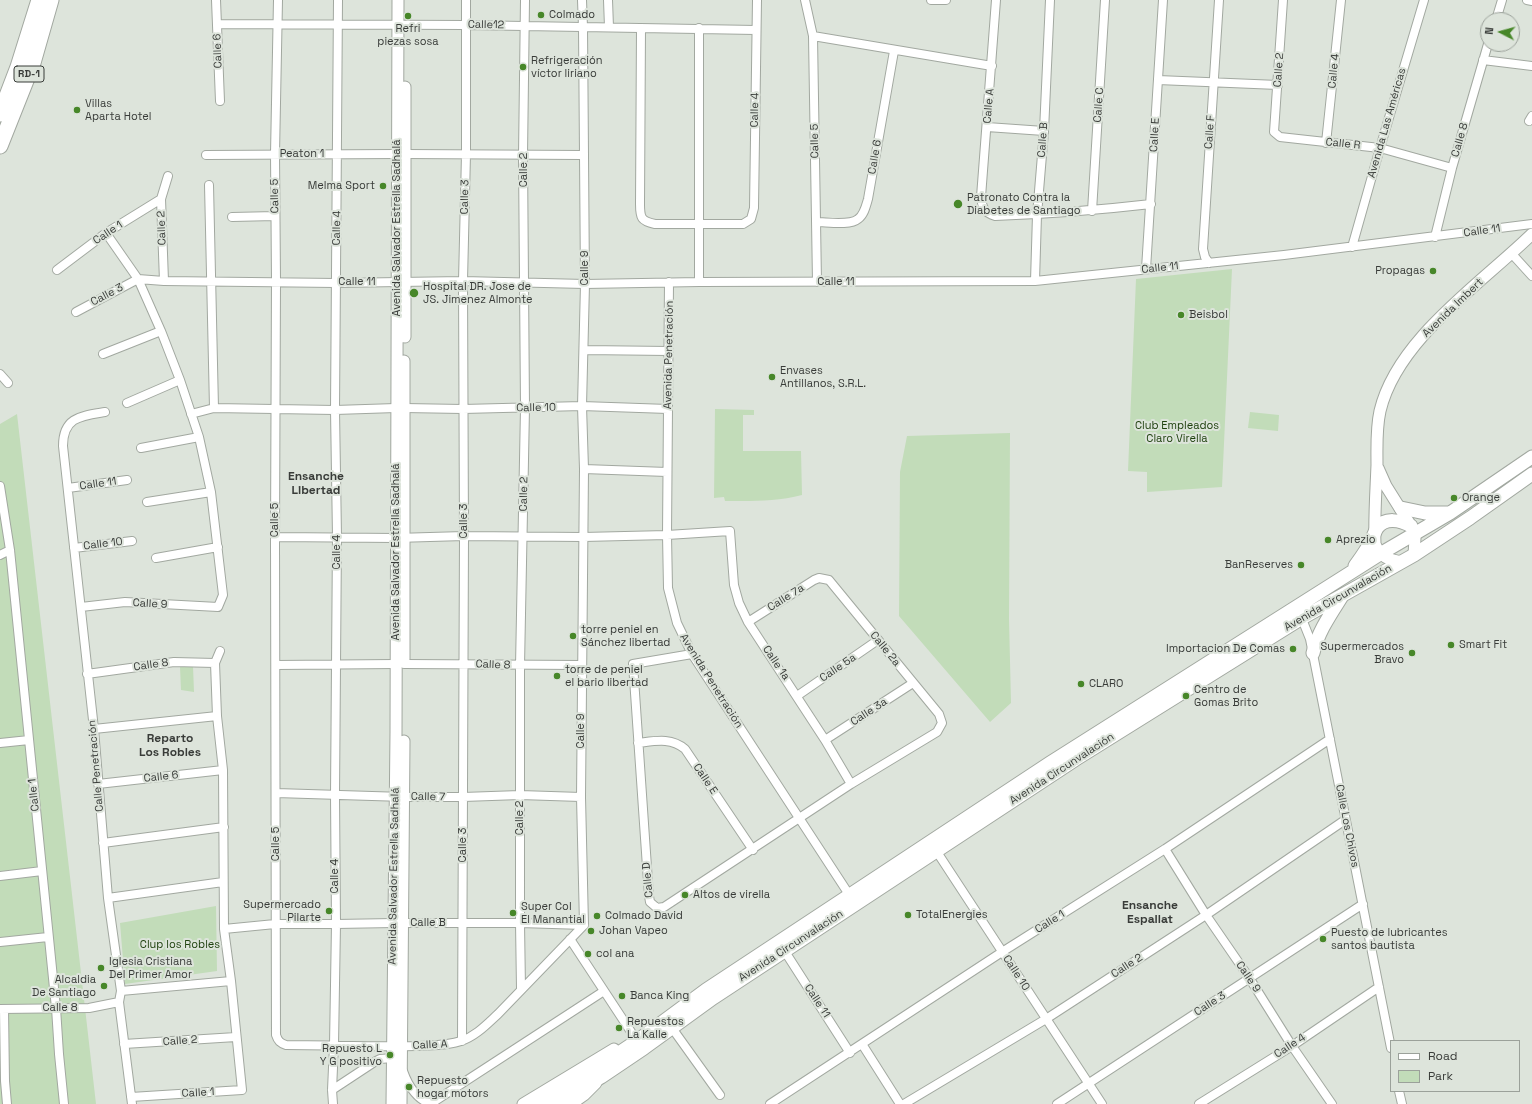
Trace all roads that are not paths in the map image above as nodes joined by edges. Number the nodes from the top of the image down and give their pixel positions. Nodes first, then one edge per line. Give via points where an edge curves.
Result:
1 (39, 0) edge
2 (51, 0) edge
3 (216, 0) edge
4 (278, 0) edge
5 (338, 0) edge
6 (398, 0) edge
7 (405, 0) edge
8 (466, 0) edge
9 (525, 0) edge
10 (582, 0) edge
11 (608, 0) edge
12 (757, 0) edge
13 (805, 0) edge
14 (934, 0) edge
15 (946, 0) edge
16 (996, 0) edge
17 (1050, 0) edge
18 (1106, 0) edge
19 (1163, 0) edge
20 (1219, 0) edge
21 (1283, 0) edge
22 (1341, 0) edge
23 (1424, 0) edge
24 (1502, 0) edge
25 (1527, 0) edge
26 (1532, 1) edge
27 (1498, 12) edge
28 (217, 24) junction
29 (278, 24) junction
30 (338, 24) junction
31 (401, 25) junction
32 (466, 25) junction
33 (524, 26) junction
34 (583, 27) junction
35 (609, 27) junction
36 (641, 28) junction
37 (699, 28) junction
38 (756, 30) junction
39 (813, 36) junction
40 (894, 51) junction
41 (1486, 52) edge
42 (1483, 60) junction
43 (992, 66) junction
44 (1532, 66) edge
45 (1158, 80) junction
46 (1214, 82) junction
47 (1278, 85) junction
48 (220, 101) dead end
49 (0, 114) edge
50 (987, 127) junction
51 (1044, 131) junction
52 (1280, 137) joint
53 (1326, 143) junction
54 (0, 146) edge
55 (1380, 148) junction
56 (274, 154) junction
57 (338, 154) junction
58 (401, 154) junction
59 (466, 154) junction
60 (206, 155) dead end
61 (583, 155) junction
62 (523, 156) junction
63 (1452, 168) junction
64 (168, 176) dead end
65 (209, 185) dead end
66 (161, 199) junction
67 (1151, 204) junction
68 (1092, 211) junction
69 (1037, 215) junction
70 (275, 216) junction
71 (232, 217) dead end
72 (816, 222) junction
73 (699, 224) junction
74 (1532, 224) edge
75 (106, 233) junction
76 (1532, 234) edge
77 (1435, 237) junction
78 (1352, 247) junction
79 (1512, 254) junction
80 (1209, 263) junction
81 (1146, 269) junction
82 (57, 270) dead end
83 (1532, 276) edge
84 (138, 279) junction
85 (164, 281) junction
86 (211, 281) junction
87 (276, 281) junction
88 (463, 281) junction
89 (1035, 281) junction
90 (402, 282) junction
91 (669, 282) junction
92 (699, 282) junction
93 (817, 282) junction
94 (336, 283) junction
95 (524, 283) junction
96 (585, 284) junction
97 (76, 312) dead end
98 (161, 330) junction
99 (584, 350) junction
100 (669, 351) junction
101 (103, 354) dead end
102 (0, 374) edge
103 (180, 380) junction
104 (8, 383) dead end
105 (127, 403) dead end
106 (582, 406) junction
107 (214, 408) junction
108 (400, 408) junction
109 (525, 408) junction
110 (276, 409) junction
111 (463, 409) junction
112 (668, 409) junction
113 (335, 410) junction
114 (105, 412) dead end
115 (191, 414) junction
116 (199, 437) junction
117 (141, 448) dead end
118 (1532, 457) edge
119 (1377, 463) junction
120 (584, 469) junction
121 (667, 472) junction
122 (1532, 474) edge
123 (127, 480) dead end
124 (0, 486) edge
125 (68, 488) junction
126 (211, 492) junction
127 (147, 502) dead end
128 (1401, 508) junction
129 (1450, 513) junction
130 (1376, 529) junction
131 (1412, 530) junction
132 (667, 535) junction
133 (464, 536) junction
134 (523, 536) junction
135 (275, 537) junction
136 (337, 537) junction
137 (400, 537) junction
138 (583, 537) junction
139 (132, 541) dead end
140 (218, 547) junction
141 (74, 548) junction
142 (10, 550) junction
143 (1380, 554) junction
144 (0, 555) edge
145 (1414, 555) junction
146 (156, 558) dead end
147 (1402, 562) junction
148 (1348, 575) junction
149 (824, 578) joint
150 (1343, 594) junction
151 (81, 607) junction
152 (1300, 612) junction
153 (748, 622) junction
154 (878, 640) junction
155 (220, 651) dead end
156 (1313, 653) junction
157 (692, 654) junction
158 (215, 663) junction
159 (400, 664) junction
160 (463, 664) junction
161 (276, 665) junction
162 (337, 665) junction
163 (582, 665) junction
164 (520, 666) junction
165 (87, 674) junction
166 (913, 683) junction
167 (797, 696) junction
168 (217, 716) junction
169 (942, 723) joint
170 (94, 729) junction
171 (29, 740) junction
172 (825, 740) junction
173 (1330, 740) junction
174 (638, 742) junction
175 (0, 743) edge
176 (223, 770) junction
177 (98, 784) junction
178 (851, 784) junction
179 (276, 793) junction
180 (335, 795) junction
181 (520, 795) junction
182 (399, 796) junction
183 (463, 797) junction
184 (581, 798) junction
185 (800, 818) junction
186 (1345, 820) junction
187 (224, 827) junction
188 (103, 843) junction
189 (933, 846) junction
190 (1165, 849) junction
191 (753, 850) junction
192 (42, 871) junction
193 (0, 876) edge
194 (223, 882) junction
195 (108, 898) junction
196 (852, 899) junction
197 (1363, 904) junction
198 (1206, 915) junction
199 (398, 923) junction
200 (463, 923) junction
201 (520, 923) junction
202 (275, 924) junction
203 (336, 924) junction
204 (584, 925) junction
205 (224, 929) junction
206 (48, 937) junction
207 (570, 939) junction
208 (0, 942) edge
209 (781, 946) junction
210 (1002, 952) junction
211 (1250, 979) junction
212 (231, 981) junction
213 (1379, 987) junction
214 (521, 989) junction
215 (121, 991) junction
216 (604, 991) junction
217 (119, 1002) junction
218 (56, 1008) junction
219 (2, 1009) edge
220 (1046, 1019) junction
221 (672, 1028) junction
222 (236, 1037) junction
223 (278, 1040) joint
224 (462, 1041) junction
225 (637, 1041) junction
226 (1390, 1043) edge
227 (124, 1044) junction
228 (862, 1044) junction
229 (334, 1045) junction
230 (1292, 1046) junction
231 (396, 1050) junction
232 (850, 1052) junction
233 (402, 1069) junction
234 (601, 1077) junction
235 (1089, 1083) junction
236 (332, 1090) junction
237 (1399, 1092) edge
238 (720, 1095) dead end
239 (132, 1100) edge
240 (7, 1104) edge
241 (64, 1104) edge
242 (333, 1104) edge
243 (392, 1104) edge
244 (401, 1104) edge
245 (523, 1104) edge
246 (537, 1104) edge
247 (556, 1104) edge
248 (571, 1104) edge
249 (770, 1104) edge
250 (900, 1104) edge
251 (904, 1104) edge
252 (1057, 1104) edge
253 (1102, 1104) edge
254 (1199, 1104) edge
255 (1332, 1104) edge
256 (1402, 1104) edge

1 - 49 highway, RD-1
2 - 54 highway, RD-1 via 33,63
3 - 28 street, Calle 6
4 - 29 street, Calle 5
5 - 30 street, Calle 4
6 - 31 main road, Avenida Salvador Estrella Sadhalá
7 - 31 main road, Avenida Salvador Estrella Sadhalá
8 - 32 street, Calle 3
9 - 33 street, Calle 2
10 - 34 street, Calle 9
11 - 35 street
12 - 38 street, Calle 4
13 - 39 street, Calle 5
14 - 15 street
16 - 43 street, Calle A
17 - 51 street, Calle B
18 - 68 street, Calle C
19 - 45 street, Calle E
20 - 46 street, Calle F
21 - 47 street, Calle 2
22 - 53 street, Calle 4
23 - 55 street, Avenida Las Américas
24 - 27 street
25 - 26 street
28 - 29 street, Calle12
28 - 48 street, Calle 6
29 - 30 street, Calle12
29 - 56 street, Calle 5
30 - 31 street, Calle12
30 - 57 street, Calle 4
31 - 32 street, Calle12
31 - 58 main road, Avenida Salvador Estrella Sadhalá
32 - 33 street, Calle12
32 - 59 street, Calle 3
33 - 34 street, Calle12
33 - 62 street, Calle 2
34 - 35 street, Calle12
34 - 61 street, Calle 9
35 - 36 street, Calle12
36 - 37 street, Calle12
36 - 73 street via 642,218 655,224
37 - 38 street, Calle12
37 - 73 street
38 - 73 street, Calle 4 via 754,208 751,219 737,225
39 - 40 street
39 - 72 street, Calle 5
40 - 43 street
40 - 72 street, Calle 6 via 868,199 863,213 858,220 850,222
41 - 42 street, Calle 8
42 - 44 street
42 - 63 street, Calle 8
43 - 50 street, Calle A
45 - 46 street
45 - 67 street, Calle E
46 - 47 street
46 - 80 street, Calle F via 1203,249
47 - 52 street, Calle 2 via 1274,132
50 - 51 street
50 - 69 street, Calle A via 981,197 985,211 995,216
51 - 69 street, Calle B
52 - 53 street, Calle R
53 - 55 street, Calle R
55 - 63 street, Calle R
55 - 78 street, Avenida Las Américas
56 - 57 street, Peaton 1
56 - 60 street, Peaton 1
56 - 70 street, Calle 5
57 - 58 street, Peaton 1
57 - 94 street, Calle 4
58 - 59 street, Peaton 1
58 - 90 main road, Avenida Salvador Estrella Sadhalá
59 - 62 street, Peaton 1
59 - 88 street, Calle 3
61 - 62 street, Peaton 1
61 - 96 street, Calle 9
62 - 95 street, Calle 2
63 - 77 street, Calle 8
64 - 66 street, Calle 2
65 - 86 street
66 - 75 street, Calle 1
66 - 85 street, Calle 2
67 - 68 street
67 - 81 street, Calle E
68 - 69 street
69 - 89 street, Calle B
70 - 71 street
70 - 87 street, Calle 5
72 - 93 street, Calle 5
73 - 92 street
74 - 77 street, Calle 11
75 - 82 street, Calle 1
75 - 84 street
76 - 79 main road, Avenida Imbert
77 - 78 street, Calle 11
78 - 80 street, Calle 11
79 - 83 street
79 - 119 main road, Avenida Imbert via 1436,322 1397,371 1380,410 1377,427
80 - 81 street, Calle 11
81 - 89 street, Calle 11
84 - 85 street, Calle 11
84 - 97 street, Calle 3
84 - 98 street
85 - 86 street, Calle 11
86 - 87 street, Calle 11
86 - 107 street
87 - 94 street, Calle 11
87 - 110 street, Calle 5
88 - 90 street, Calle 11
88 - 95 street, Calle 11
88 - 111 street, Calle 3
89 - 93 street, Calle 11
90 - 94 street, Calle 11
90 - 108 main road, Avenida Salvador Estrella Sadhalá
91 - 92 street, Calle 11
91 - 96 street, Calle 11
91 - 100 street, Avenida Penetración
92 - 93 street, Calle 11
94 - 113 street, Calle 4
95 - 96 street, Calle 11
95 - 109 street, Calle 2
96 - 99 street, Calle 9
98 - 101 street
98 - 103 street
99 - 100 street
99 - 106 street, Calle 9
100 - 112 street, Avenida Penetración
102 - 104 street
103 - 105 street
103 - 115 street
106 - 109 street, Calle 10
106 - 112 street, Calle 10
106 - 120 street, Calle 9
107 - 110 street, Calle 10
107 - 115 street, Calle 10
108 - 111 street, Calle 10
108 - 113 street, Calle 10
108 - 137 main road, Avenida Salvador Estrella Sadhalá
109 - 111 street, Calle 10
109 - 134 street, Calle 2
110 - 113 street, Calle 10
110 - 135 street, Calle 5
111 - 133 street, Calle 3
112 - 121 street, Avenida Penetración
113 - 136 street, Calle 4
114 - 125 street, Calle Penetración via 80,417 66,428 63,446
115 - 116 street
116 - 117 street
116 - 126 street
118 - 129 main road, Avenida Circunvalación
119 - 128 main road, Avenida Imbert via 1386,486
119 - 130 main road, Avenida Imbert
120 - 121 street
120 - 138 street, Calle 9
121 - 132 street, Avenida Penetración
122 - 145 main road, Avenida Circunvalación
123 - 125 street, Calle 11
124 - 142 street, Calle 1
125 - 141 street, Calle Penetración
126 - 127 street
126 - 140 street
128 - 129 main road via 1425,513
128 - 131 main road, Avenida Imbert
129 - 131 main road, Avenida Circunvalación
130 - 131 main road via 1385,522 1396,520 1405,523
130 - 143 main road, Avenida Imbert via 1375,544
130 - 148 main road via 1366,551
131 - 143 main road, Avenida Circunvalación
131 - 145 main road
132 - 138 street
132 - 153 street, Calle 1a via 730,531 734,585
132 - 157 street, Avenida Penetración via 668,588 677,624
133 - 134 street
133 - 137 street
133 - 160 street, Calle 3
134 - 138 street
134 - 164 street, Calle 2
135 - 136 street
135 - 161 street, Calle 5
136 - 137 street
136 - 162 street, Calle 4
137 - 159 main road, Avenida Salvador Estrella Sadhalá
138 - 163 street, Calle 9
139 - 141 street, Calle 10
140 - 146 street
140 - 151 street, Calle 9 via 223,595 218,607 125,602
141 - 151 street, Calle Penetración
142 - 144 street
142 - 171 street, Calle 1
143 - 147 main road via 1390,561
143 - 148 main road, Avenida Circunvalación
145 - 147 main road, Avenida Circunvalación
147 - 150 main road, Avenida Circunvalación
148 - 152 main road, Avenida Circunvalación
149 - 153 street, Calle 7a via 814,580
149 - 154 street, Calle 2a via 829,580
150 - 152 main road, Avenida Circunvalación
150 - 156 main road via 1324,625
151 - 165 street, Calle Penetración
152 - 156 street, Calle Los Chivos
152 - 189 main road, Avenida Circunvalación via 1071,749
153 - 167 street, Calle 1a
154 - 166 street, Calle 2a
154 - 167 street, Calle 5a
155 - 158 street
156 - 173 street, Calle Los Chivos
157 - 174 street, Calle D via 633,664
157 - 185 street, Avenida Penetración
158 - 165 street, Calle 8 via 174,662
158 - 168 street
159 - 160 street, Calle 8
159 - 162 street, Calle 8
159 - 182 main road, Avenida Salvador Estrella Sadhalá
160 - 164 street, Calle 8
160 - 183 street, Calle 3
161 - 162 street, Calle 8
161 - 179 street, Calle 5
162 - 180 street, Calle 4
163 - 164 street, Calle 8
163 - 184 street, Calle 9
164 - 181 street, Calle 2
165 - 170 street, Calle Penetración
166 - 169 street, Calle 2a via 939,714
166 - 172 street, Calle 3a
167 - 172 street, Calle 1a
168 - 170 street
168 - 176 street
169 - 178 street, Calle D via 937,732
170 - 177 street, Calle Penetración
171 - 175 street
171 - 192 street, Calle 1
172 - 178 street, Calle 1a
173 - 186 street, Calle Los Chivos
173 - 190 street, Calle 1
174 - 191 street, Calle E via 667,740 680,744
174 - 191 street, Calle D via 651,905 656,908 664,907
176 - 177 street, Calle 6
176 - 187 street
177 - 188 street, Calle Penetración
178 - 185 street, Calle D
179 - 180 street, Calle 7
179 - 202 street, Calle 5
180 - 182 street, Calle 7
180 - 203 street, Calle 4
181 - 183 street, Calle 7
181 - 184 street, Calle 7
181 - 201 street, Calle 2
182 - 183 street, Calle 7
182 - 199 main road, Avenida Salvador Estrella Sadhalá
183 - 200 street, Calle 3
184 - 204 street, Calle 9
185 - 191 street, Calle D
185 - 196 street, Avenida Penetración
186 - 197 street, Calle Los Chivos
186 - 198 street, Calle 2
187 - 188 street
187 - 194 street
188 - 195 street, Calle Penetración
189 - 196 main road, Avenida Circunvalación
189 - 210 street, Calle 10
190 - 198 street, Calle 9
190 - 210 street, Calle 1
192 - 193 street
192 - 206 street, Calle 1
194 - 195 street
194 - 205 street
195 - 215 street, Calle Penetración
196 - 209 main road, Avenida Circunvalación
197 - 211 street, Calle 3
197 - 213 street, Calle Los Chivos
198 - 211 street, Calle 9
198 - 220 street, Calle 2
199 - 200 street, Calle B
199 - 203 street, Calle B
199 - 231 main road, Avenida Salvador Estrella Sadhalá
200 - 201 street, Calle B
200 - 224 street, Calle 3
201 - 204 street, Calle B
201 - 214 street, Calle 2
202 - 203 street, Calle B
202 - 205 street, Calle B
202 - 223 street, Calle 5 via 275,1028
203 - 229 street, Calle 4
204 - 207 street, Calle A
205 - 212 street
206 - 208 street
206 - 218 street, Calle 1
207 - 214 street, Calle A
207 - 216 street
209 - 221 main road, Avenida Circunvalación
209 - 225 main road, Avenida Circunvalación via 706,990
209 - 232 street, Calle 11
210 - 220 street, Calle 10
210 - 228 street, Calle 1
211 - 230 street, Calle 9
211 - 235 street, Calle 3
212 - 215 street
212 - 222 street
213 - 226 street, Calle Los Chivos
213 - 230 street, Calle 4
214 - 224 street, Calle A via 486,1026
215 - 217 street, Calle Penetración
216 - 225 street
216 - 233 street via 435,1101 429,1102 418,1097 408,1084
217 - 218 street, Calle 8 via 89,1008
217 - 227 street, Calle Penetración
218 - 219 street, Calle 8
218 - 241 street, Calle 1
219 - 240 street
220 - 235 street, Calle 10
220 - 251 street, Calle 2
221 - 234 main road, Avenida Circunvalación
221 - 238 street
222 - 227 street, Calle 2
222 - 239 street, Calle 1 via 242,1090
223 - 229 street, Calle A via 286,1045
224 - 231 street, Calle A
225 - 245 main road, Avenida Circunvalación via 622,1044
225 - 246 main road, Avenida Circunvalación
227 - 239 street, Calle Penetración
228 - 232 street, Calle 1
228 - 250 street
229 - 231 street, Calle A
229 - 236 street, Calle 4
230 - 254 street, Calle 4
230 - 255 street, Calle 9
231 - 233 main road, Avenida Salvador Estrella Sadhalá
231 - 236 street
231 - 243 main road, Avenida Salvador Estrella Sadhalá
232 - 249 street, Calle 1
233 - 244 main road, Avenida Salvador Estrella Sadhalá
234 - 247 main road, Avenida Circunvalación
234 - 248 main road, Avenida Circunvalación via 584,1096
235 - 252 street, Calle 3
235 - 253 street, Calle 10
236 - 242 street, Calle 4
237 - 256 street

